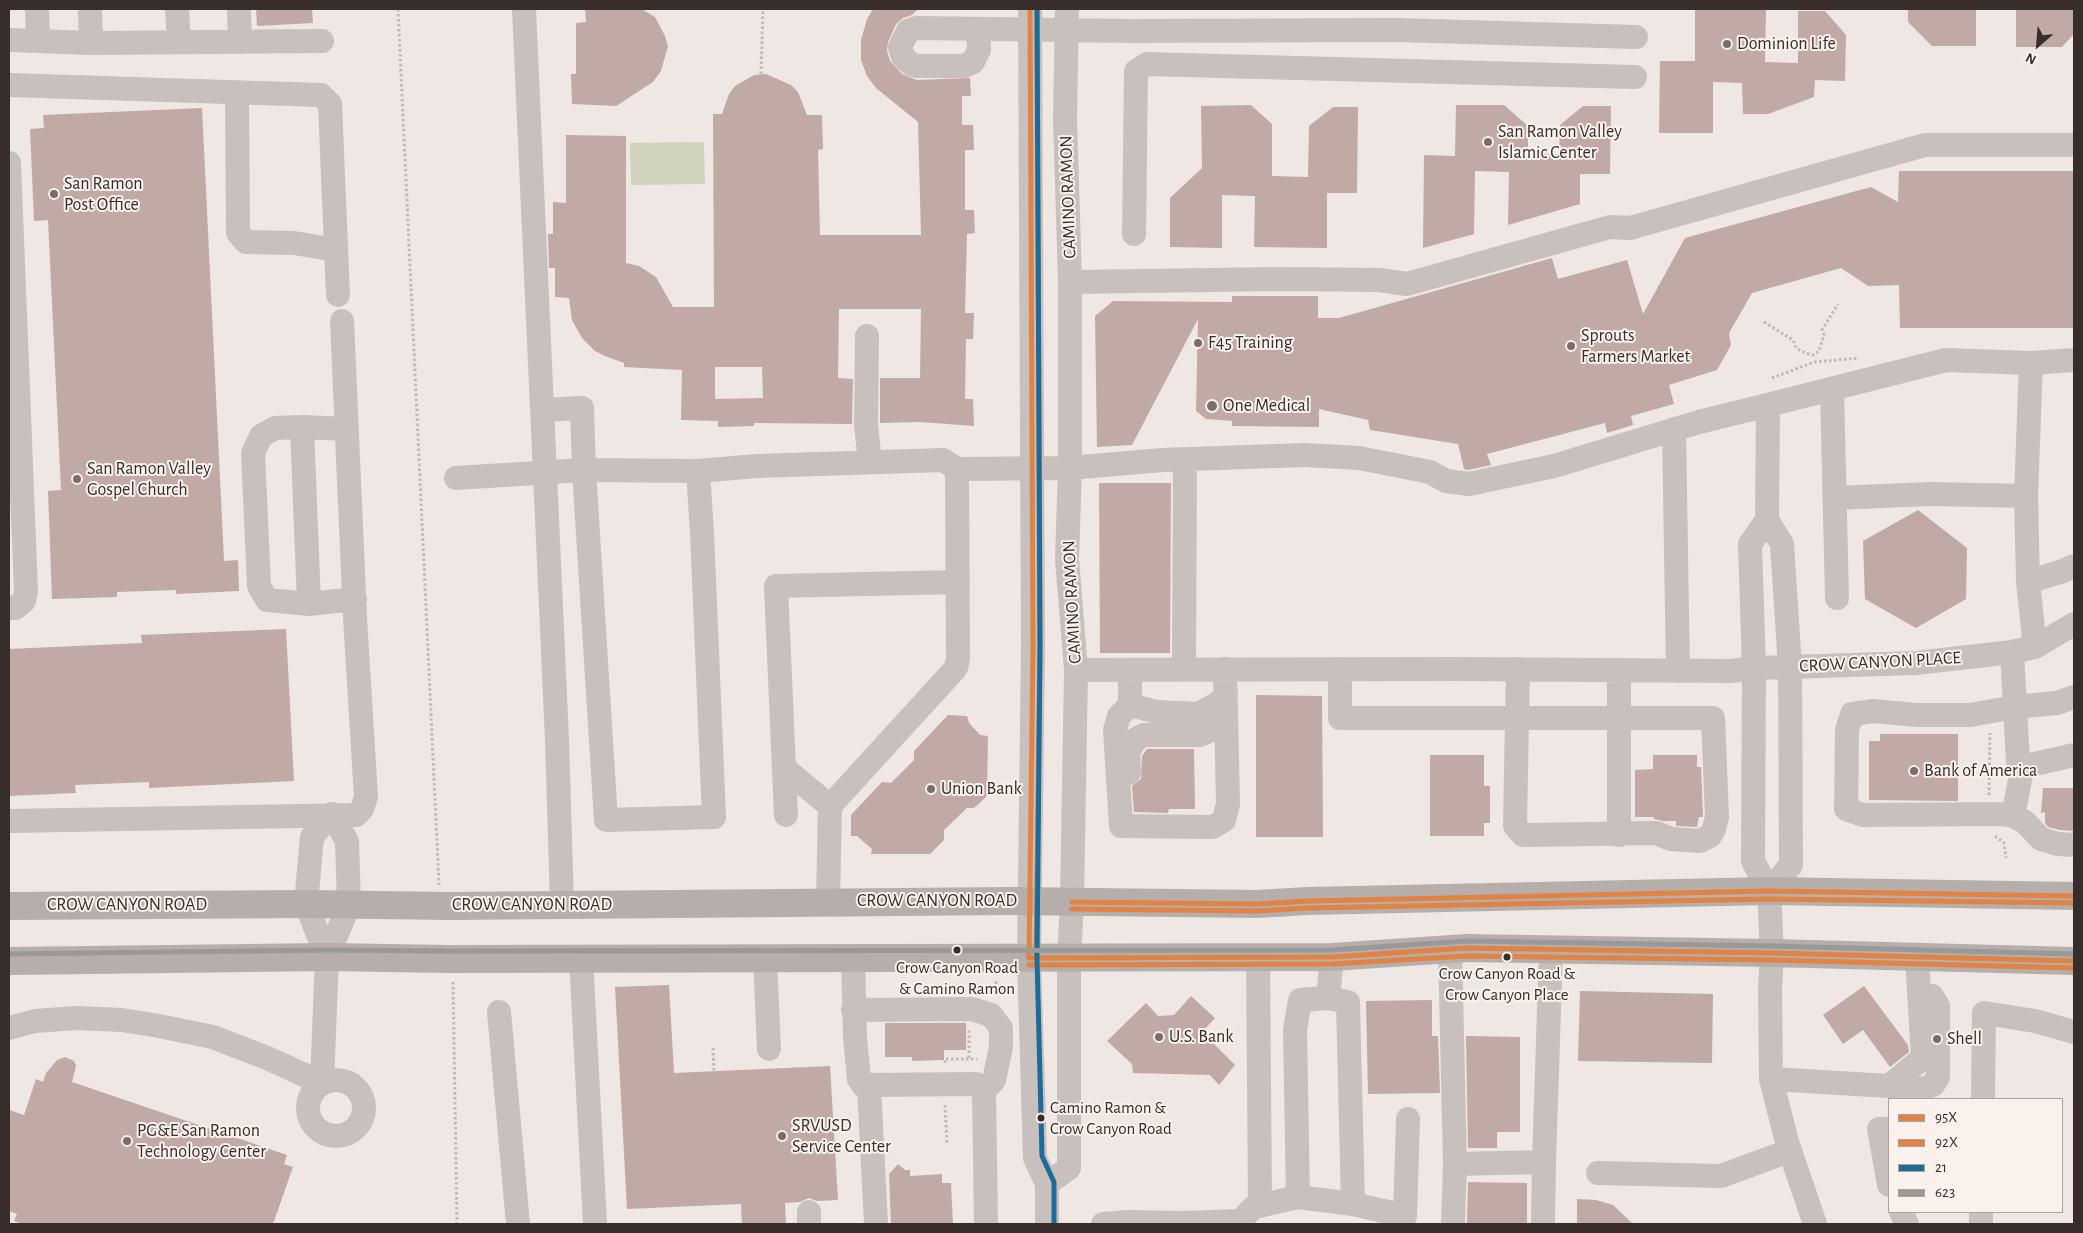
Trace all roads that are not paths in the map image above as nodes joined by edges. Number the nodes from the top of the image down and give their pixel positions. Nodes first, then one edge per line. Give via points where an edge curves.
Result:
1 (37, 9) edge
2 (90, 9) edge
3 (177, 9) edge
4 (239, 9) edge
5 (524, 9) edge
6 (1030, 20) edge
7 (1067, 20) edge
8 (978, 30) dead end
9 (1636, 36) dead end
10 (9, 40) edge
11 (38, 41) junction
12 (322, 41) dead end
13 (179, 42) junction
14 (240, 42) junction
15 (91, 43) junction
16 (1635, 77) dead end
17 (9, 85) edge
18 (237, 93) junction
19 (2074, 145) edge
20 (9, 163) edge
21 (1134, 234) dead end
22 (336, 250) junction
23 (1070, 282) junction
24 (338, 295) dead end
25 (342, 321) dead end
26 (867, 336) dead end
27 (2074, 360) edge
28 (2031, 363) junction
29 (1832, 389) junction
30 (1768, 405) junction
31 (542, 410) junction
32 (302, 427) junction
33 (347, 429) junction
34 (1674, 429) junction
35 (14, 440) edge
36 (1185, 460) junction
37 (870, 462) junction
38 (1030, 468) junction
39 (1070, 468) junction
40 (957, 469) junction
41 (584, 470) junction
42 (698, 470) junction
43 (545, 472) junction
44 (456, 478) dead end
45 (2026, 496) junction
46 (1835, 498) junction
47 (1768, 520) junction
48 (2074, 566) edge
49 (958, 582) junction
50 (2028, 582) junction
51 (1837, 598) dead end
52 (355, 599) junction
53 (308, 604) junction
54 (9, 608) edge
55 (2074, 624) edge
56 (2035, 647) junction
57 (2012, 652) junction
58 (1790, 667) junction
59 (1754, 668) junction
60 (1184, 669) junction
61 (1225, 669) junction
62 (1340, 669) junction
63 (1518, 669) junction
64 (1076, 670) junction
65 (1130, 670) junction
66 (1619, 670) junction
67 (1678, 671) junction
68 (1226, 693) junction
69 (2074, 697) edge
70 (1130, 706) junction
71 (2015, 707) junction
72 (1517, 718) junction
73 (1619, 718) junction
74 (2074, 754) edge
75 (2023, 764) junction
76 (784, 768) junction
77 (830, 806) junction
78 (331, 814) junction
79 (786, 816) dead end
80 (2013, 816) junction
81 (9, 821) edge
82 (1133, 826) junction
83 (1619, 835) junction
84 (2074, 845) edge
85 (1769, 891) junction
86 (2074, 896) edge
87 (1030, 901) junction
88 (828, 902) junction
89 (1072, 902) junction
90 (306, 904) junction
91 (562, 904) junction
92 (348, 905) junction
93 (9, 906) edge
94 (1450, 949) junction
95 (1551, 949) junction
96 (1772, 953) junction
97 (327, 957) junction
98 (853, 957) junction
99 (1258, 957) junction
100 (1332, 957) junction
101 (1917, 957) junction
102 (581, 958) junction
103 (765, 958) junction
104 (1029, 958) junction
105 (1069, 958) junction
106 (9, 961) edge
107 (2074, 962) edge
108 (1328, 998) junction
109 (853, 1010) junction
110 (499, 1012) dead end
111 (9, 1028) edge
112 (2074, 1032) edge
113 (769, 1048) dead end
114 (1771, 1079) junction
115 (869, 1086) junction
116 (984, 1091) junction
117 (1983, 1098) edge
118 (1408, 1119) dead end
119 (1888, 1129) edge
120 (1789, 1151) junction
121 (1544, 1162) junction
122 (1455, 1164) junction
123 (1598, 1173) dead end
124 (1888, 1179) edge
125 (1047, 1184) junction
126 (1298, 1197) junction
127 (1353, 1204) junction
128 (1260, 1206) junction
129 (1409, 1220) edge
130 (1240, 1222) edge
131 (1129, 1223) edge
132 (518, 1224) edge
133 (595, 1224) edge
134 (876, 1224) edge
135 (986, 1224) edge
136 (1047, 1224) edge
137 (1103, 1224) edge
138 (1453, 1224) edge
139 (1543, 1224) edge
140 (1815, 1224) edge

1 - 11 street
2 - 15 street
3 - 13 street
4 - 14 street
5 - 31 street
6 - 7 street
6 - 8 street
6 - 38 street, CAMINO RAMON
7 - 9 street
7 - 23 street, CAMINO RAMON via 1065,119
10 - 11 street
11 - 15 street
12 - 14 street
13 - 14 street
13 - 15 street
16 - 21 street via 1147,64 1136,71
17 - 18 street
18 - 22 street via 238,233 246,242 294,243
18 - 22 street via 321,95 330,104
19 - 23 street via 1925,145 1630,228 1610,227 1407,284 1379,280 1281,279
20 - 35 street
22 - 24 street
23 - 39 street, CAMINO RAMON
25 - 33 street
26 - 37 street via 866,425
27 - 28 street
28 - 29 street via 1946,360
28 - 45 street
29 - 30 street
29 - 46 street
30 - 34 street
30 - 47 street
31 - 41 street via 582,408
31 - 43 street
32 - 33 street
32 - 53 street
32 - 53 street via 275,428 261,436 253,453 253,463 259,586 267,600
33 - 52 street
34 - 36 street via 1554,466 1469,484 1446,480 1430,472 1359,458 1304,455
34 - 67 street
35 - 54 street via 26,591 24,601 15,608
36 - 39 street
36 - 60 street
37 - 40 street via 942,460
37 - 42 street
38 - 39 street
38 - 40 street
38 - 87 street, CAMINO RAMON via 1033,647
39 - 64 street, CAMINO RAMON via 1067,559
40 - 49 street
41 - 42 street
41 - 42 street via 606,820 714,817
41 - 43 street
43 - 44 street
43 - 91 street
45 - 46 street via 1930,494
45 - 50 street
46 - 51 street
47 - 58 street via 1782,544
47 - 59 street via 1750,544
48 - 50 street
49 - 76 street via 776,586
49 - 77 street via 956,668
50 - 56 street
52 - 53 street
52 - 78 street via 366,796 362,809 356,815
55 - 56 street, CROW CANYON PLACE
56 - 57 street, CROW CANYON PLACE
57 - 58 street, CROW CANYON PLACE via 1916,663
57 - 71 street
58 - 59 street
58 - 85 street, CROW CANYON PLACE via 1791,865
59 - 67 street
59 - 85 street via 1753,861
60 - 61 street
60 - 65 street
61 - 62 street
61 - 68 street
62 - 63 street
62 - 72 street via 1340,718
63 - 66 street
63 - 72 street
64 - 65 street
64 - 89 street, CAMINO RAMON
65 - 70 street
66 - 67 street
66 - 73 street
68 - 70 street via 1220,702 1199,714 1157,712
68 - 82 street via 1220,715 1209,731 1144,735 1136,739 1128,752 1129,812
68 - 82 street via 1228,804 1224,820 1213,827
69 - 71 street via 2057,703
70 - 82 street via 1119,716 1115,730 1121,826
71 - 75 street via 2018,762
71 - 80 street via 1970,715 1873,711 1852,714 1846,730 1846,809 1863,815
72 - 73 street
72 - 83 street via 1515,826 1523,834
73 - 83 street
73 - 83 street via 1713,718 1717,817 1710,836 1700,841 1670,839 1656,834
74 - 75 street via 2026,766
75 - 80 street
76 - 77 street
76 - 79 street
77 - 88 street
78 - 81 street
78 - 90 street via 312,836
78 - 92 street via 347,841
80 - 84 street via 2025,822 2041,839
85 - 86 main road, CROW CANYON ROAD
85 - 89 main road, CROW CANYON ROAD via 1257,904
85 - 96 street
87 - 88 main road, CROW CANYON ROAD
87 - 89 main road, CROW CANYON ROAD
87 - 104 street, CAMINO RAMON
88 - 91 main road, CROW CANYON ROAD
89 - 105 street, CAMINO RAMON
90 - 92 main road, CROW CANYON ROAD
90 - 93 main road, CROW CANYON ROAD
90 - 97 street
91 - 92 main road, CROW CANYON ROAD
92 - 97 street
94 - 95 main road
94 - 100 main road
94 - 122 street
95 - 96 main road
95 - 121 street
96 - 101 main road
96 - 114 street
97 - 102 main road via 451,969
97 - 106 main road
97 - 111 street via 322,1083 213,1037 159,1026 76,1018 35,1021
98 - 103 main road
98 - 104 main road
98 - 109 street
99 - 100 main road
99 - 105 main road
99 - 128 street
100 - 108 street
101 - 107 main road
101 - 114 street via 1923,1058 1889,1086
102 - 103 main road
102 - 133 street
103 - 113 street
104 - 105 main road
104 - 125 street, CAMINO RAMON via 1034,1158
105 - 125 street, CAMINO RAMON via 1069,1168
108 - 126 street via 1300,1000 1295,1030
108 - 127 street via 1348,1002
109 - 115 street via 859,1079 863,1086
109 - 116 street via 972,1009 991,1015 1001,1028 1001,1047 994,1080
110 - 132 street
112 - 117 street via 2035,1021 1984,1013
114 - 120 street
115 - 116 street via 976,1084
115 - 134 street
116 - 135 street
118 - 129 street
119 - 124 street via 1879,1129
120 - 123 street via 1721,1176
120 - 140 street
121 - 122 street
121 - 139 street
122 - 138 street
125 - 136 street, CAMINO RAMON
126 - 127 street
126 - 128 street
127 - 129 street
128 - 130 street via 1254,1207
130 - 131 street
131 - 137 street

